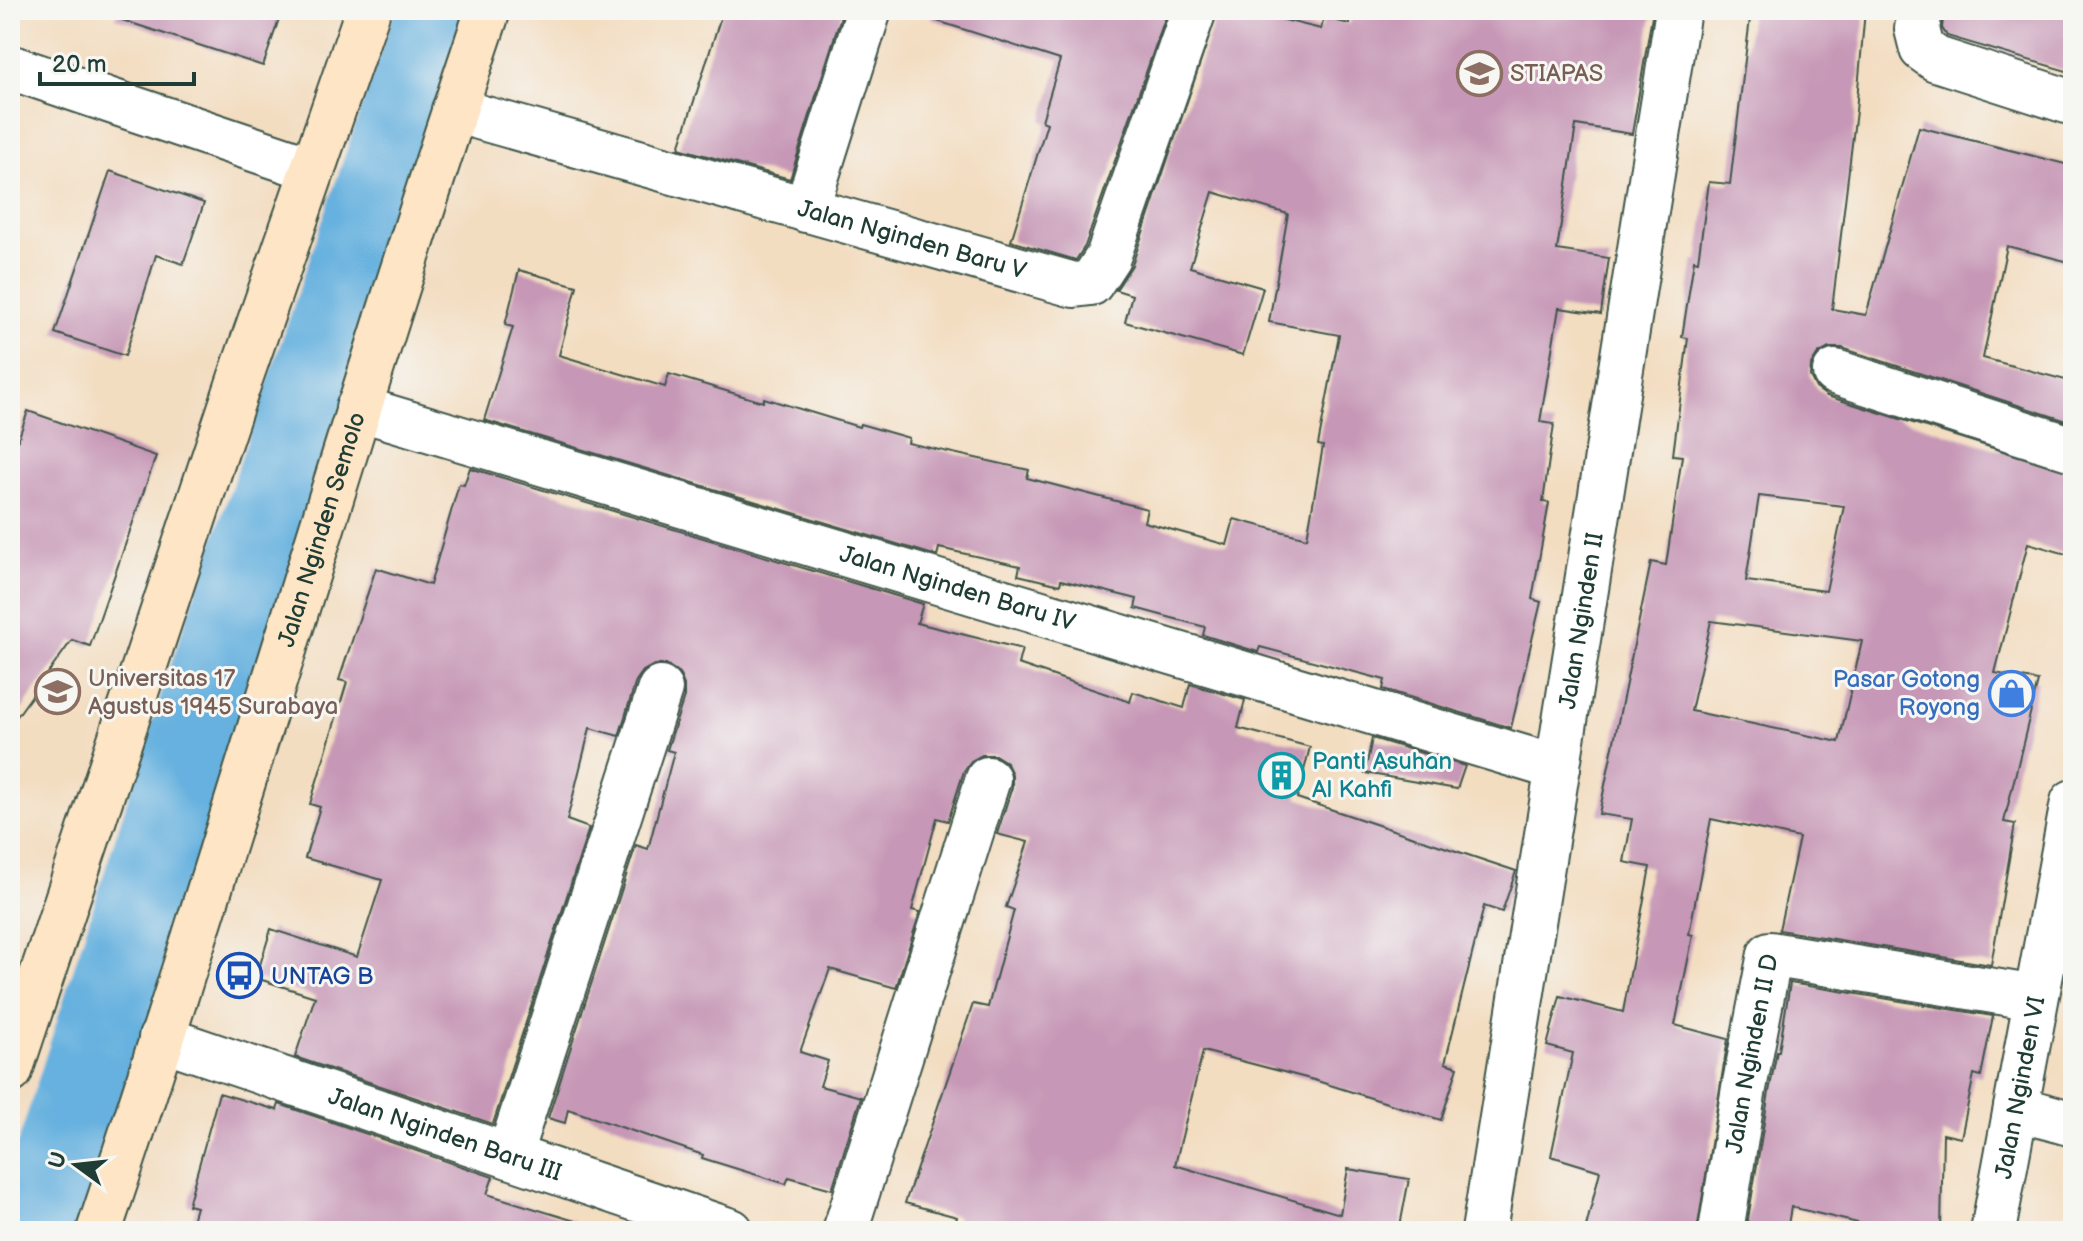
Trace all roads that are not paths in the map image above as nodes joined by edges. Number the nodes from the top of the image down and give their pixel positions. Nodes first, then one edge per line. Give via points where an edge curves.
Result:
1 (368, 10) edge
2 (488, 10) edge
3 (869, 10) edge
4 (1194, 10) edge
5 (1678, 10) edge
6 (1920, 10) edge
7 (10, 67) edge
8 (2073, 103) edge
9 (454, 110) junction
10 (313, 169) junction
11 (806, 210) junction
12 (1835, 372) dead end
13 (358, 408) junction
14 (2073, 449) edge
15 (660, 689) dead end
16 (1558, 768) junction
17 (988, 779) dead end
18 (2073, 802) edge
19 (2036, 998) junction
20 (161, 1038) junction
21 (10, 1069) edge
22 (2016, 1108) junction
23 (2073, 1124) edge
24 (509, 1156) junction
25 (99, 1231) edge
26 (731, 1231) edge
27 (845, 1231) edge
28 (1484, 1231) edge
29 (1721, 1231) edge
30 (1993, 1231) edge

1 - 10 main road
2 - 9 main road, Jalan Nginden Semolo
3 - 11 street
4 - 11 street, Jalan Nginden Baru V via 1108,257 1091,283 1074,285
5 - 16 street, Jalan Nginden II
6 - 8 street via 1922,49 1936,59
7 - 10 street
9 - 11 street, Jalan Nginden Baru V
9 - 13 main road, Jalan Nginden Semolo
10 - 21 main road
12 - 14 street
13 - 16 street, Jalan Nginden Baru IV
13 - 20 main road, Jalan Nginden Semolo
15 - 24 street
16 - 28 street, Jalan Nginden II
17 - 27 street
18 - 19 street, Jalan Nginden VI
19 - 22 street, Jalan Nginden VI
19 - 29 street, Jalan Nginden II D via 1770,954
20 - 24 street, Jalan Nginden Baru III
20 - 25 main road, Jalan Nginden Semolo
22 - 23 street
22 - 30 street, Jalan Nginden VI
24 - 26 street, Jalan Nginden Baru III

